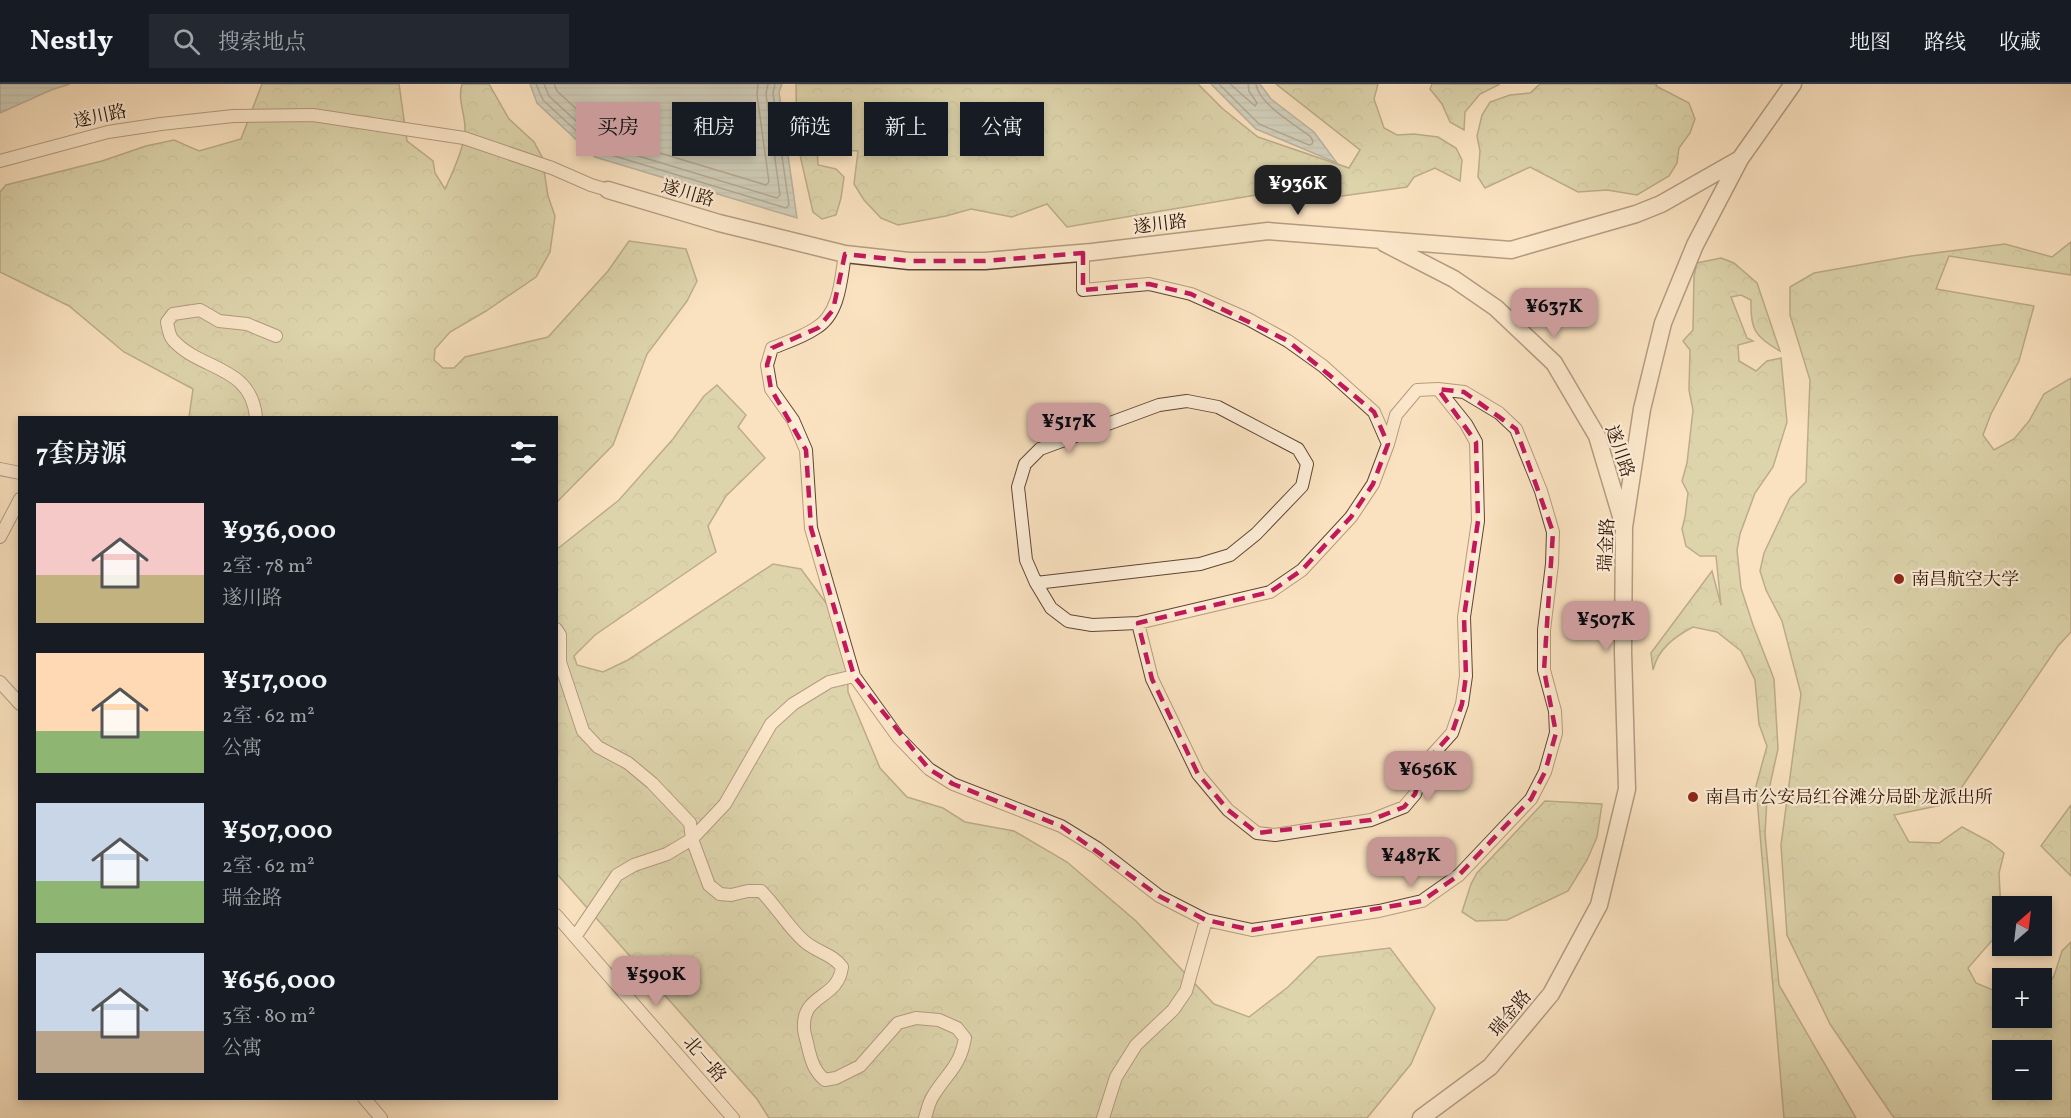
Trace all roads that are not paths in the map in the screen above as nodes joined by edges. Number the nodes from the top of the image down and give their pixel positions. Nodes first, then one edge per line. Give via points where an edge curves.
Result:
1 (1793, 84) edge
2 (1740, 159) junction
3 (0, 161) edge
4 (608, 190) joint
5 (1377, 239) junction
6 (1083, 253) junction
7 (844, 254) junction
8 (276, 336) dead end
9 (1438, 388) junction
10 (256, 416) edge
11 (1388, 444) junction
12 (0, 469) edge
13 (18, 473) edge
14 (18, 503) edge
15 (1624, 527) junction
16 (0, 537) edge
17 (1036, 583) junction
18 (1138, 623) junction
19 (558, 632) edge
20 (854, 676) junction
21 (0, 682) edge
22 (18, 702) edge
23 (692, 839) junction
24 (558, 917) edge
25 (1206, 920) junction
26 (575, 936) junction
27 (366, 1100) edge
28 (381, 1118) edge
29 (733, 1118) edge
30 (925, 1118) edge
31 (1103, 1118) edge
32 (1421, 1118) edge

1 - 2 street, 瑞金路
2 - 5 street, 遂川路 via 1636,214 1511,250
2 - 15 street, 瑞金路 via 1695,244 1663,323 1642,409
3 - 4 street, 遂川路 via 99,134 150,126 233,116 313,115 464,138
4 - 7 street, 遂川路
5 - 6 street, 遂川路 via 1268,231
5 - 15 street, 遂川路 via 1454,279 1496,308 1554,363 1597,436
6 - 7 street, 遂川路 via 985,261 909,261
6 - 11 street via 1083,290 1149,284 1191,294 1288,341 1323,366 1374,412
7 - 20 street via 832,310 818,328 772,348 767,365 771,389 793,420 806,450 811,528
8 - 10 street via 247,324 219,321 200,310 173,314 167,322 171,339 233,375 250,392
9 - 11 street via 1417,390 1396,415
9 - 18 street via 1476,442 1478,521 1464,617 1466,676 1452,733 1424,764 1415,794 1404,807 1371,820 1275,835 1257,833 1228,810 1198,774 1152,680
9 - 25 street via 1464,392 1499,413 1516,429 1553,532 1544,670 1555,711 1556,733 1545,772 1531,800 1459,875 1422,901 1252,930
11 - 18 street via 1373,484 1356,509 1302,570 1270,592
12 - 13 street
14 - 16 street
15 - 32 street, 瑞金路 via 1627,789 1599,905 1551,994 1536,1012 1490,1067
17 - 17 street via 1026,560 1018,487 1025,464 1040,448 1160,405 1187,400 1218,407 1298,449 1307,464 1302,486 1230,555 1200,564
17 - 18 street via 1051,608 1068,621 1092,625
19 - 23 street via 560,662 583,731 598,747 628,763 652,783 690,823
20 - 23 street via 829,682 793,704 771,724 725,804
20 - 25 street via 898,737 929,769 953,784 1061,826 1097,848 1159,896
21 - 22 street
23 - 26 street via 617,875
23 - 30 street via 709,885 720,894 761,891 795,933 807,944 837,959 843,967 835,987 811,1004 806,1014 804,1028 812,1063 825,1080 860,1066 898,1023 916,1018 939,1020 957,1028 965,1038 963,1051 933,1097
24 - 26 street, 北一路
25 - 31 street via 1186,991 1173,1010 1136,1045 1116,1077
26 - 29 street, 北一路
27 - 28 street

